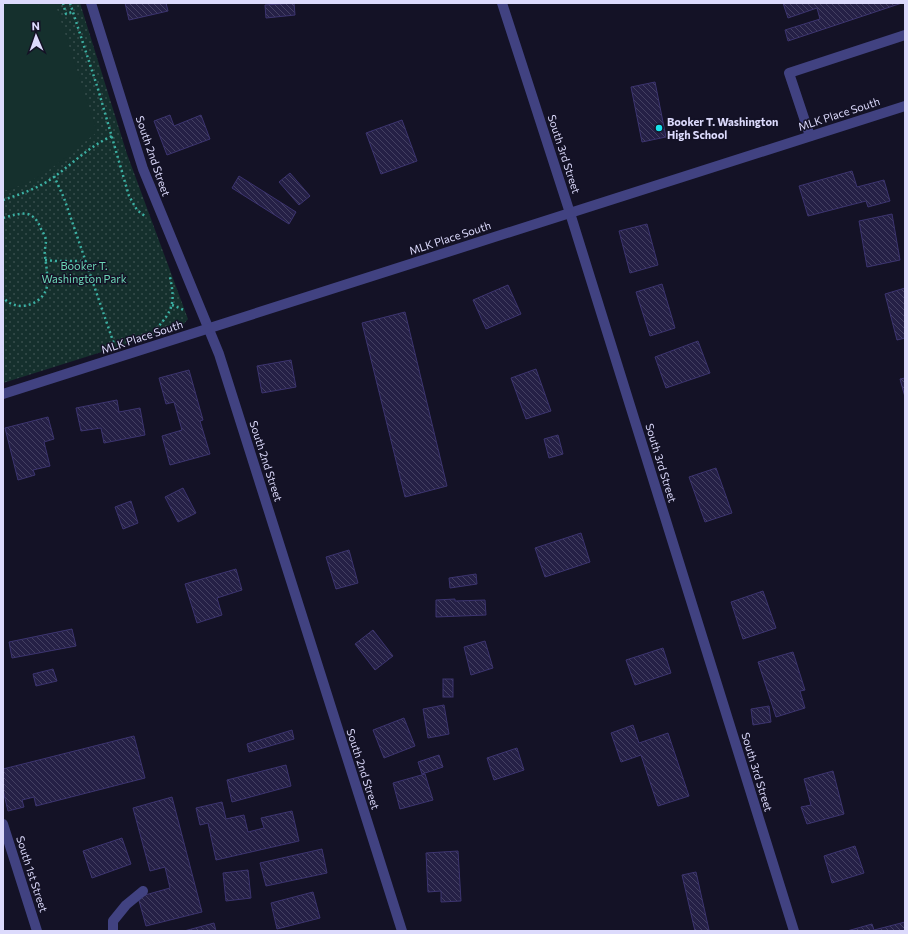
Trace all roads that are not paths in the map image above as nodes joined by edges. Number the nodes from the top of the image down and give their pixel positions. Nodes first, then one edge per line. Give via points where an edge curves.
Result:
1 (91, 3) edge
2 (502, 3) edge
3 (905, 35) edge
4 (905, 106) edge
5 (810, 136) junction
6 (570, 213) junction
7 (208, 328) junction
8 (3, 394) edge
9 (3, 824) edge
10 (5, 836) edge
11 (143, 891) dead end
12 (38, 931) edge
13 (114, 931) edge
14 (402, 931) edge
15 (794, 931) edge

1 - 7 street, South 2nd Street via 143,169
2 - 6 street, South 3rd Street
3 - 5 street via 789,73
4 - 5 street, MLK Place South
5 - 6 street, MLK Place South
6 - 7 street, MLK Place South
6 - 15 street, South 3rd Street
7 - 8 street, MLK Place South
7 - 14 street, South 2nd Street via 219,354
9 - 10 street, South 1st Street
10 - 12 street, South 1st Street
11 - 13 street via 126,905 113,921

